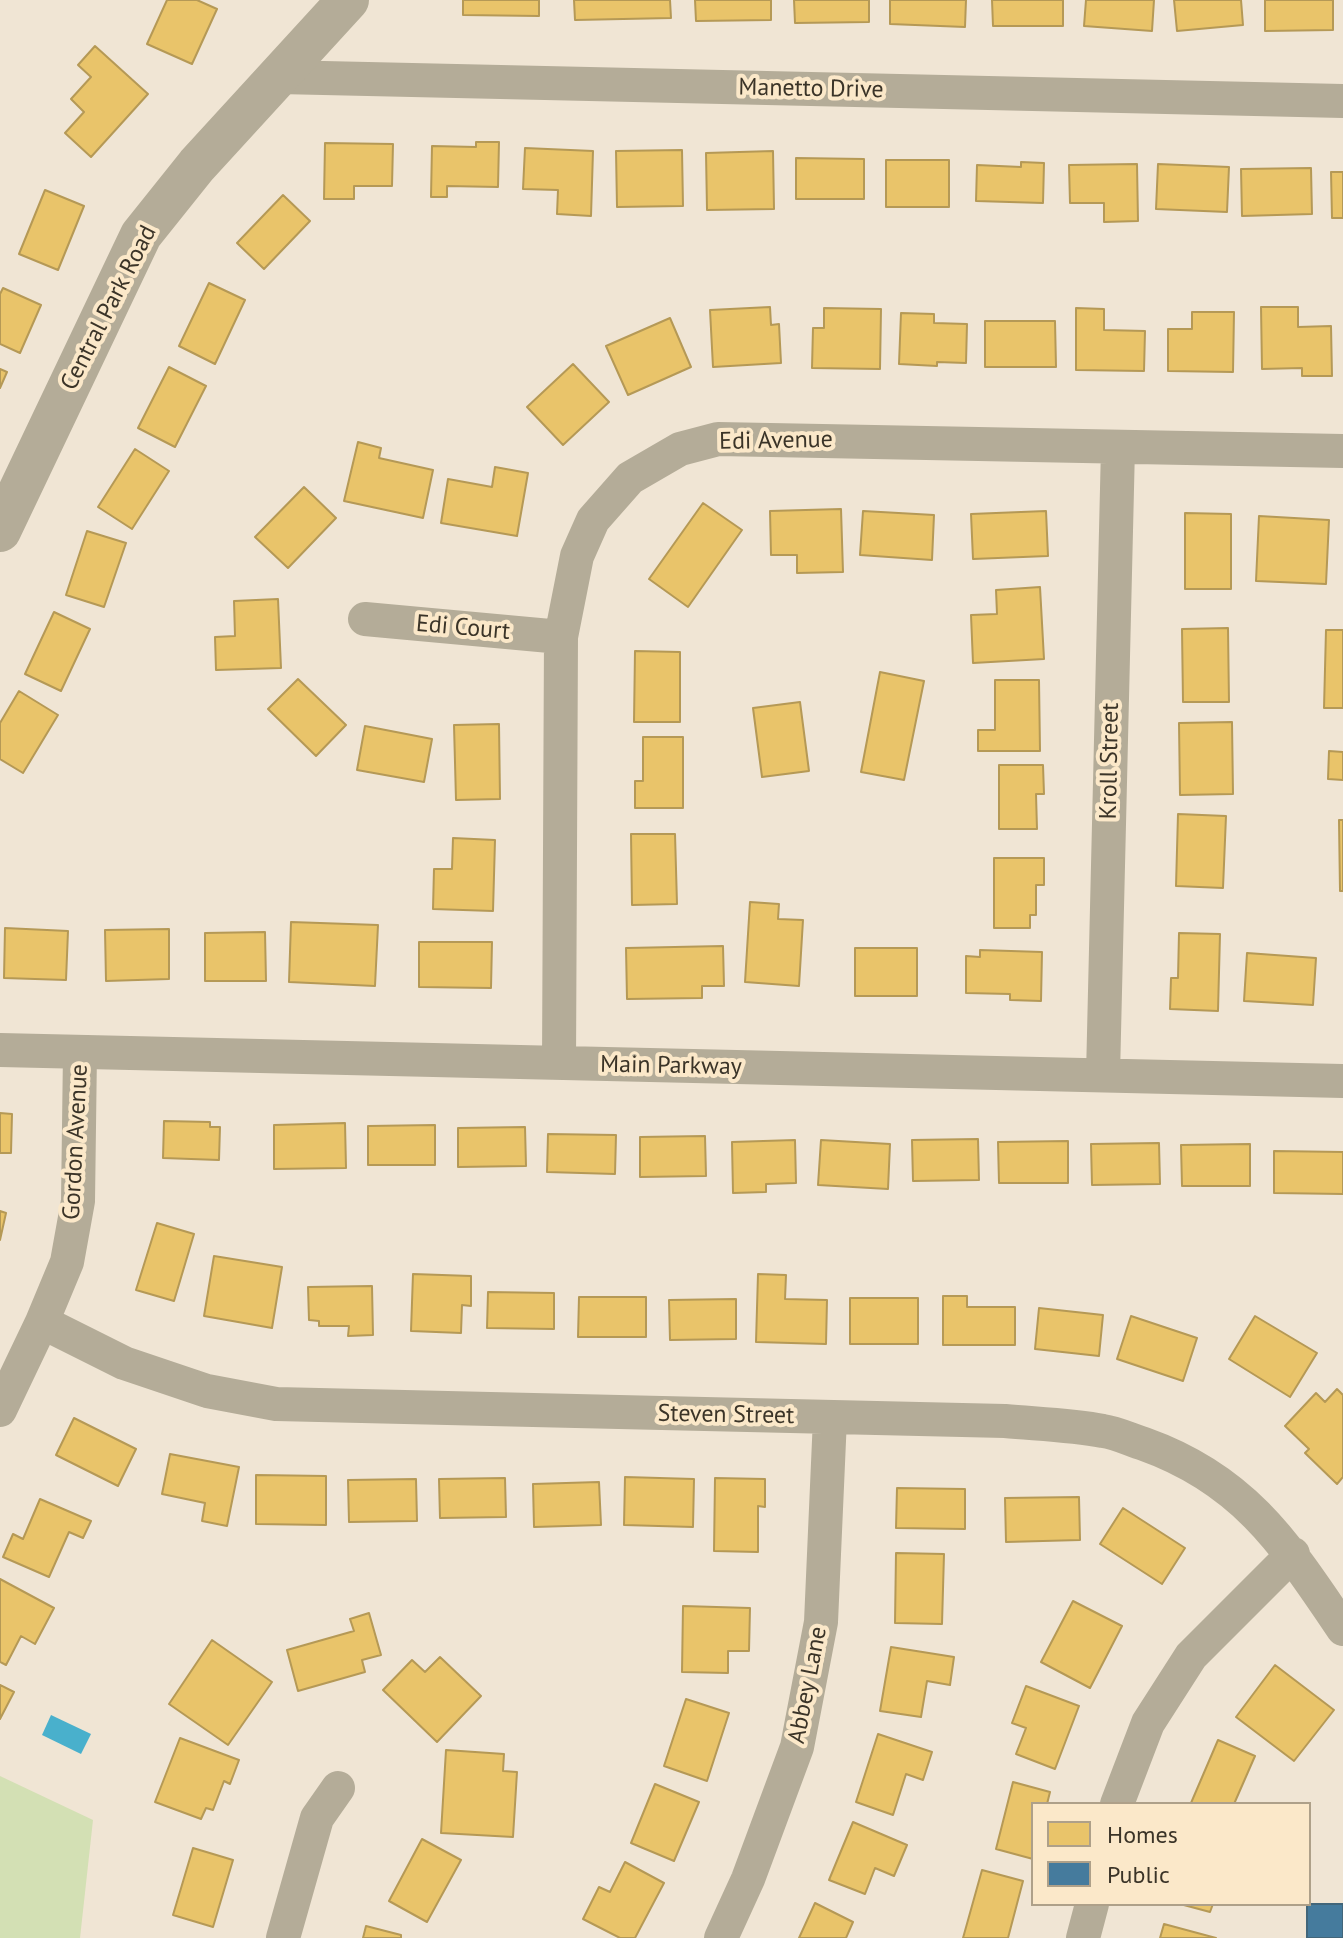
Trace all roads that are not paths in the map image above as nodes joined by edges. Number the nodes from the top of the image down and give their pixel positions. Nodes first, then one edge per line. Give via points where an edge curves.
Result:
1 (348, 0) edge
2 (279, 77) junction
3 (1343, 101) edge
4 (1118, 447) junction
5 (1343, 451) edge
6 (0, 531) edge
7 (365, 619) dead end
8 (561, 637) junction
9 (0, 1050) edge
10 (80, 1052) junction
11 (559, 1063) junction
12 (1103, 1075) junction
13 (1343, 1081) edge
14 (42, 1322) junction
15 (0, 1410) edge
16 (830, 1418) junction
17 (1293, 1554) junction
18 (1343, 1629) edge
19 (338, 1788) dead end
20 (1118, 1802) edge
21 (1091, 1906) edge
22 (283, 1938) edge
23 (721, 1938) edge
24 (1083, 1938) edge

1 - 2 street, Central Park Road
2 - 3 street, Manetto Drive
2 - 6 street, Central Park Road via 141,235
4 - 5 street, Edi Avenue
4 - 8 street, Edi Avenue via 749,438 680,449 630,478 593,520 577,556
4 - 12 street, Kroll Street
7 - 8 street, Edi Court
8 - 11 street, Edi Avenue
9 - 10 street, Main Parkway
10 - 11 street, Main Parkway
10 - 14 street, Gordon Avenue via 78,1201 67,1262
11 - 12 street, Main Parkway
12 - 13 street, Main Parkway
14 - 15 street, Gordon Avenue
14 - 16 street, Steven Street via 124,1363 207,1391 276,1404
16 - 17 street, Steven Street via 1005,1421 1105,1431 1164,1451 1211,1475 1257,1512
16 - 23 street, Abbey Lane via 821,1622 797,1747
17 - 18 street, Steven Street
17 - 20 street via 1191,1656 1148,1723
19 - 22 street via 317,1818
21 - 24 street

